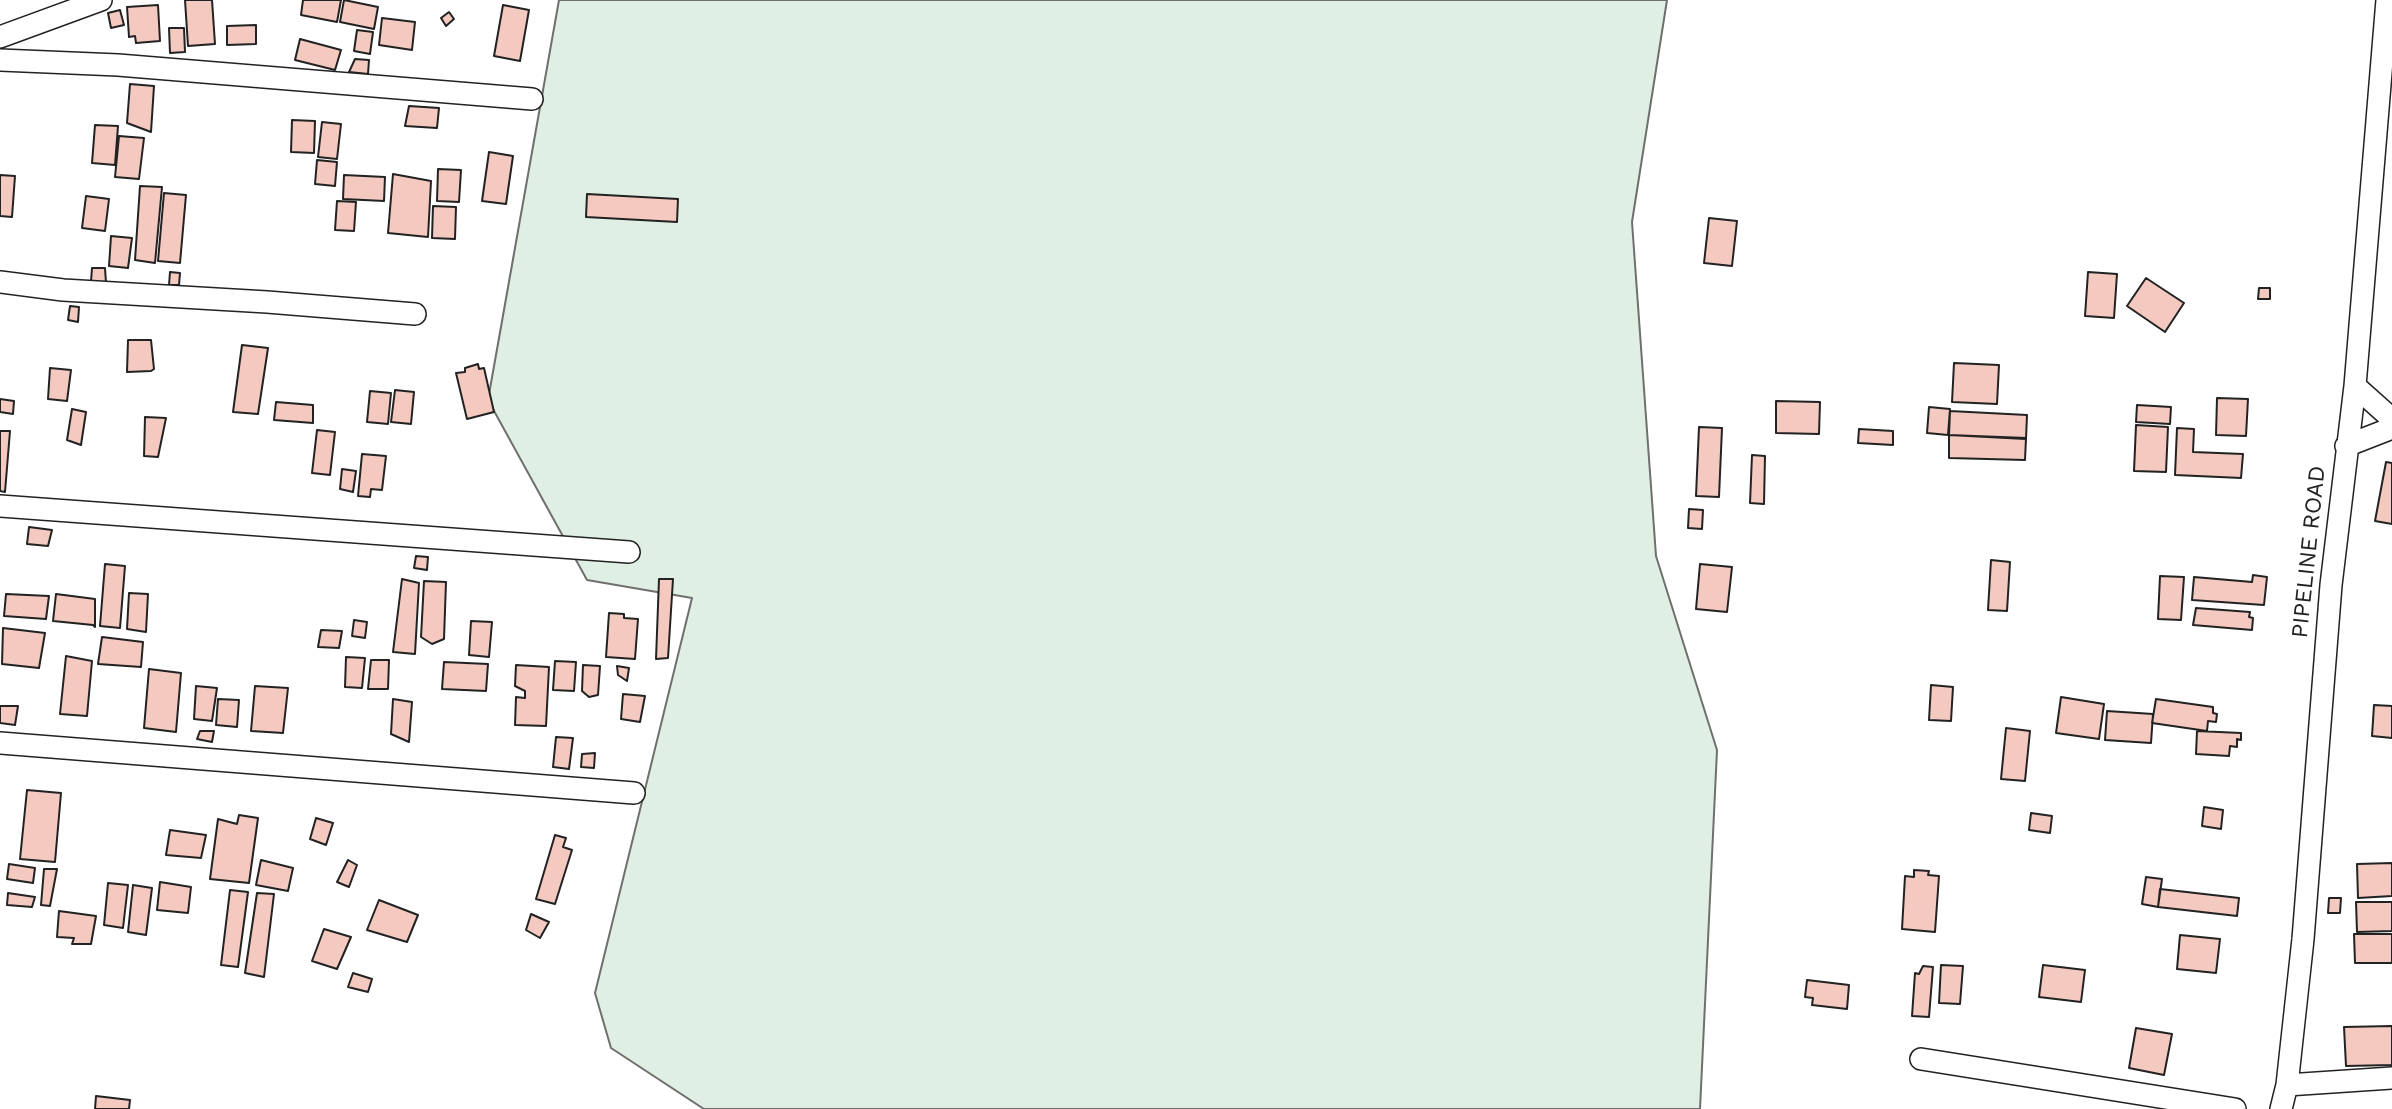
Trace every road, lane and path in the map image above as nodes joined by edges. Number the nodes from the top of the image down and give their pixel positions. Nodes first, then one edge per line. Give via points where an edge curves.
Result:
1 (101, 0) edge
2 (2387, 0) edge
3 (0, 37) edge
4 (0, 60) edge
5 (532, 99) dead end
6 (0, 282) edge
7 (415, 314) dead end
8 (2355, 386) junction
9 (2392, 419) edge
10 (2392, 428) edge
11 (2346, 446) junction
12 (0, 506) edge
13 (629, 552) dead end
14 (0, 743) edge
15 (634, 793) dead end
16 (1921, 1059) dead end
17 (2392, 1078) edge
18 (2287, 1085) junction
19 (2235, 1109) edge
20 (2281, 1109) edge

1 - 3 street
2 - 8 street, PIPELINE ROAD
4 - 5 street via 118,65
6 - 7 street
8 - 9 street
8 - 11 street, PIPELINE ROAD
10 - 11 street
11 - 18 street, PIPELINE ROAD
12 - 13 street
14 - 15 street
16 - 19 street
17 - 18 street
18 - 20 street, PIPELINE ROAD

